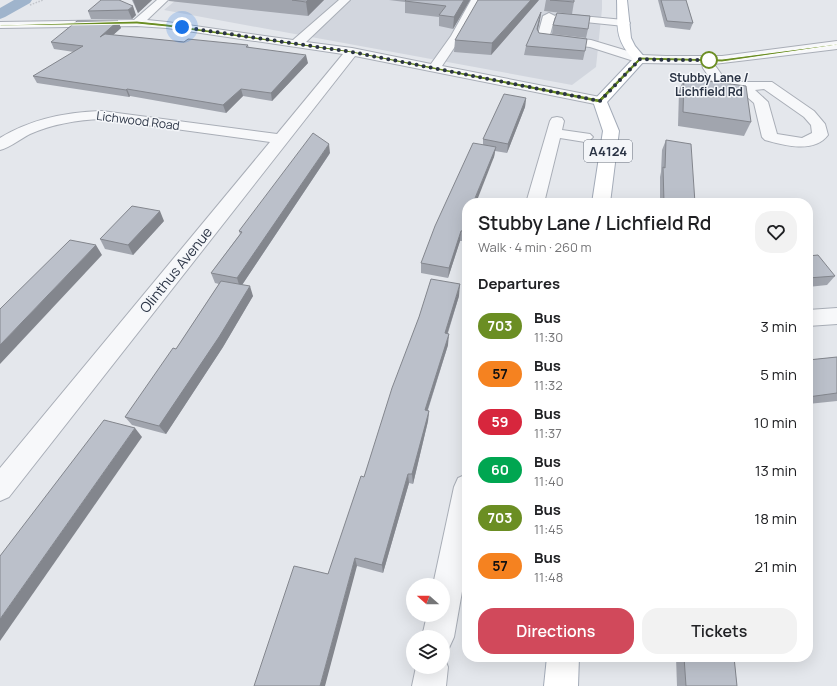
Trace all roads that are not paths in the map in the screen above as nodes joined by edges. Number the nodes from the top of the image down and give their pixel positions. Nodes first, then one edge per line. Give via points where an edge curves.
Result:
1 (163, 0) edge
2 (345, 0) edge
3 (622, 0) edge
4 (521, 4) edge
5 (535, 15) dead end
6 (549, 16) junction
7 (137, 23) junction
8 (624, 23) junction
9 (0, 25) edge
10 (297, 43) junction
11 (837, 45) edge
12 (352, 52) junction
13 (640, 59) junction
14 (707, 60) junction
15 (434, 68) junction
16 (744, 86) junction
17 (600, 101) junction
18 (585, 137) dead end
19 (281, 139) junction
20 (0, 145) edge
21 (536, 198) edge
22 (602, 198) edge
23 (837, 316) edge
24 (813, 318) edge
25 (0, 488) edge
26 (462, 513) edge
27 (450, 578) edge
28 (563, 662) edge
29 (431, 674) edge
30 (429, 686) edge
31 (561, 686) edge

1 - 7 street
2 - 10 street
3 - 8 main road
4 - 15 street via 476,0 458,35
5 - 6 street
6 - 8 street
6 - 13 street via 543,38 591,44
7 - 9 street
7 - 10 street
8 - 13 main road via 625,38
10 - 12 street
11 - 14 street via 765,56
12 - 15 street
12 - 19 street, Olinthus Avenue
13 - 14 street
13 - 17 main road
14 - 16 street via 709,68 719,81
15 - 17 street
16 - 16 street via 767,85 809,114 818,124 820,135 804,143 770,137 761,102
17 - 22 main road, A4124 via 611,131
18 - 21 street via 556,127
19 - 20 street, Lichwood Road via 102,115 82,115 40,125 15,135
19 - 25 street, Olinthus Avenue
23 - 24 street
26 - 27 street
28 - 31 main road
29 - 30 street

